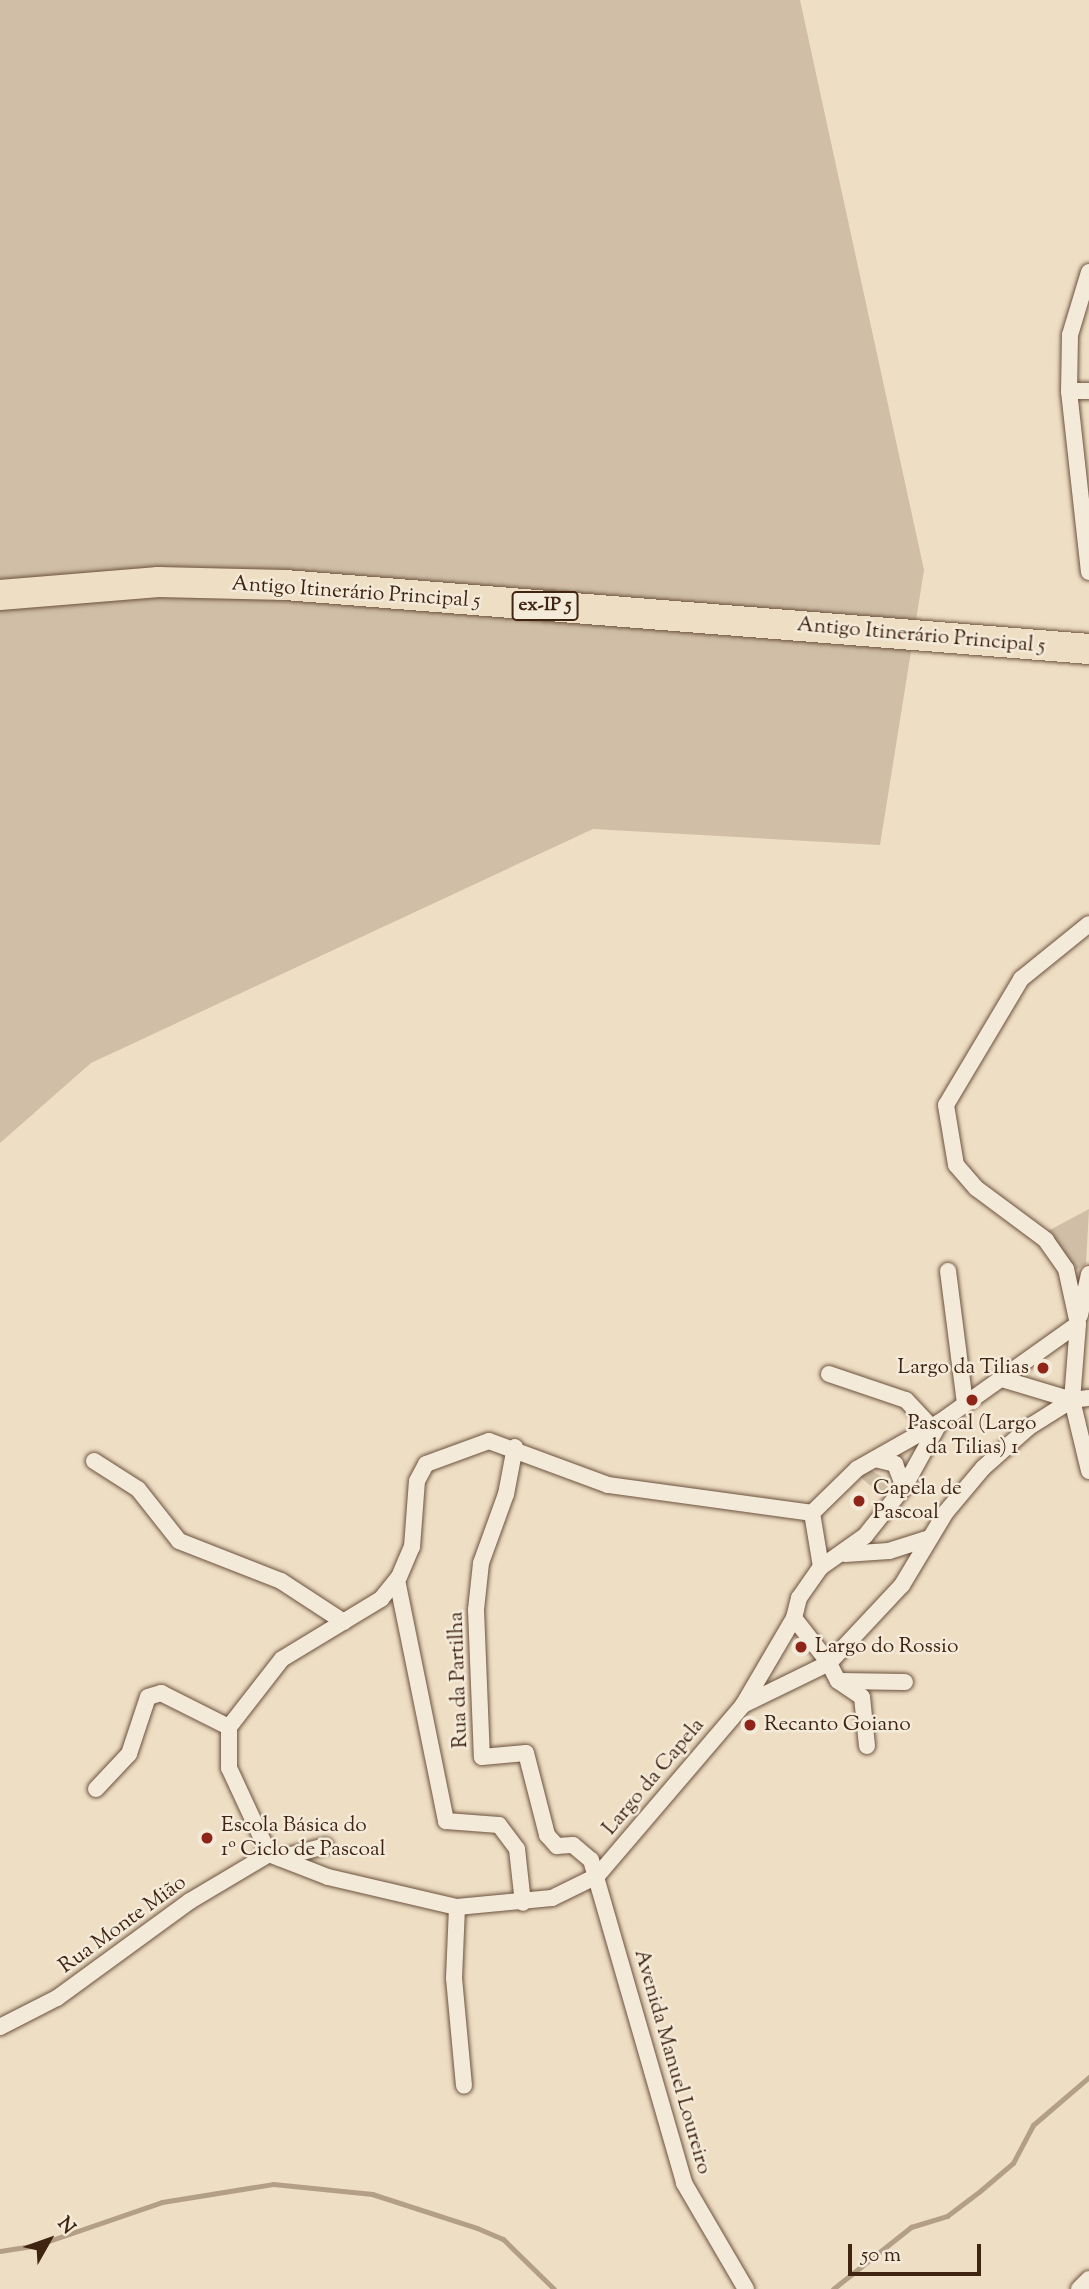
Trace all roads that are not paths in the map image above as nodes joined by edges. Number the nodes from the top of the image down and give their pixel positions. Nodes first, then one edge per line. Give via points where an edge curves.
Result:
1 (1089, 272) edge
2 (1069, 391) junction
3 (1089, 391) edge
4 (1089, 572) edge
5 (0, 595) edge
6 (1089, 649) edge
7 (1089, 925) edge
8 (948, 1271) dead end
9 (1089, 1274) edge
10 (1084, 1325) edge
11 (829, 1374) dead end
12 (1002, 1379) junction
13 (1089, 1398) edge
14 (1072, 1399) junction
15 (965, 1404) junction
16 (1089, 1407) edge
17 (935, 1424) junction
18 (515, 1447) junction
19 (875, 1459) junction
20 (94, 1461) dead end
21 (1089, 1471) edge
22 (904, 1487) junction
23 (812, 1513) junction
24 (930, 1538) junction
25 (845, 1553) junction
26 (821, 1567) junction
27 (397, 1580) junction
28 (794, 1618) junction
29 (344, 1622) junction
30 (829, 1663) junction
31 (838, 1681) junction
32 (905, 1682) dead end
33 (743, 1705) junction
34 (229, 1727) junction
35 (867, 1746) dead end
36 (96, 1788) dead end
37 (325, 1846) dead end
38 (274, 1856) junction
39 (597, 1876) junction
40 (523, 1903) junction
41 (457, 1907) junction
42 (0, 2027) edge
43 (464, 2086) dead end
44 (1089, 2279) edge
45 (746, 2289) edge
46 (1079, 2289) edge

1 - 2 street via 1070,335
2 - 3 street
2 - 4 street
5 - 6 highway, Antigo Itinerário Principal 5 / ex-IP 5 via 158,582 285,585
7 - 10 street via 1021,979 946,1105 957,1165 976,1188 1046,1240 1066,1269
8 - 15 street
9 - 10 street
10 - 12 street
10 - 14 street
11 - 17 street via 906,1400
12 - 14 street
12 - 15 street
13 - 14 street
14 - 16 street
14 - 21 street
14 - 24 street via 984,1468
15 - 17 street
17 - 19 street
17 - 22 street
18 - 23 street via 608,1485
18 - 27 street via 489,1441 426,1464 417,1480 412,1547
18 - 39 street, Rua da Partilha via 506,1494 481,1563 476,1610 482,1757 526,1753 547,1835 557,1846 582,1850
19 - 22 street via 895,1464
19 - 23 street
20 - 29 street via 138,1489 179,1541 281,1581
22 - 25 street
23 - 26 street
24 - 25 street via 889,1551
24 - 30 street via 894,1594
25 - 26 street
26 - 28 street
27 - 29 street via 381,1599
27 - 40 street via 446,1821 485,1820 505,1831 517,1849
28 - 30 street
28 - 33 street
29 - 34 street via 282,1659
30 - 31 street
30 - 33 street
31 - 32 street
31 - 35 street via 862,1697
33 - 39 street, Largo da Capela
34 - 36 street via 161,1693 148,1697 129,1754
34 - 38 street via 229,1768
37 - 38 street, Rua Monte Mião
38 - 41 street via 328,1877
38 - 42 street, Rua Monte Mião via 190,1901 57,1998
39 - 40 street
39 - 45 street, Avenida Manuel Loureiro via 684,2183
40 - 41 street
41 - 43 street via 454,1978
44 - 46 street

